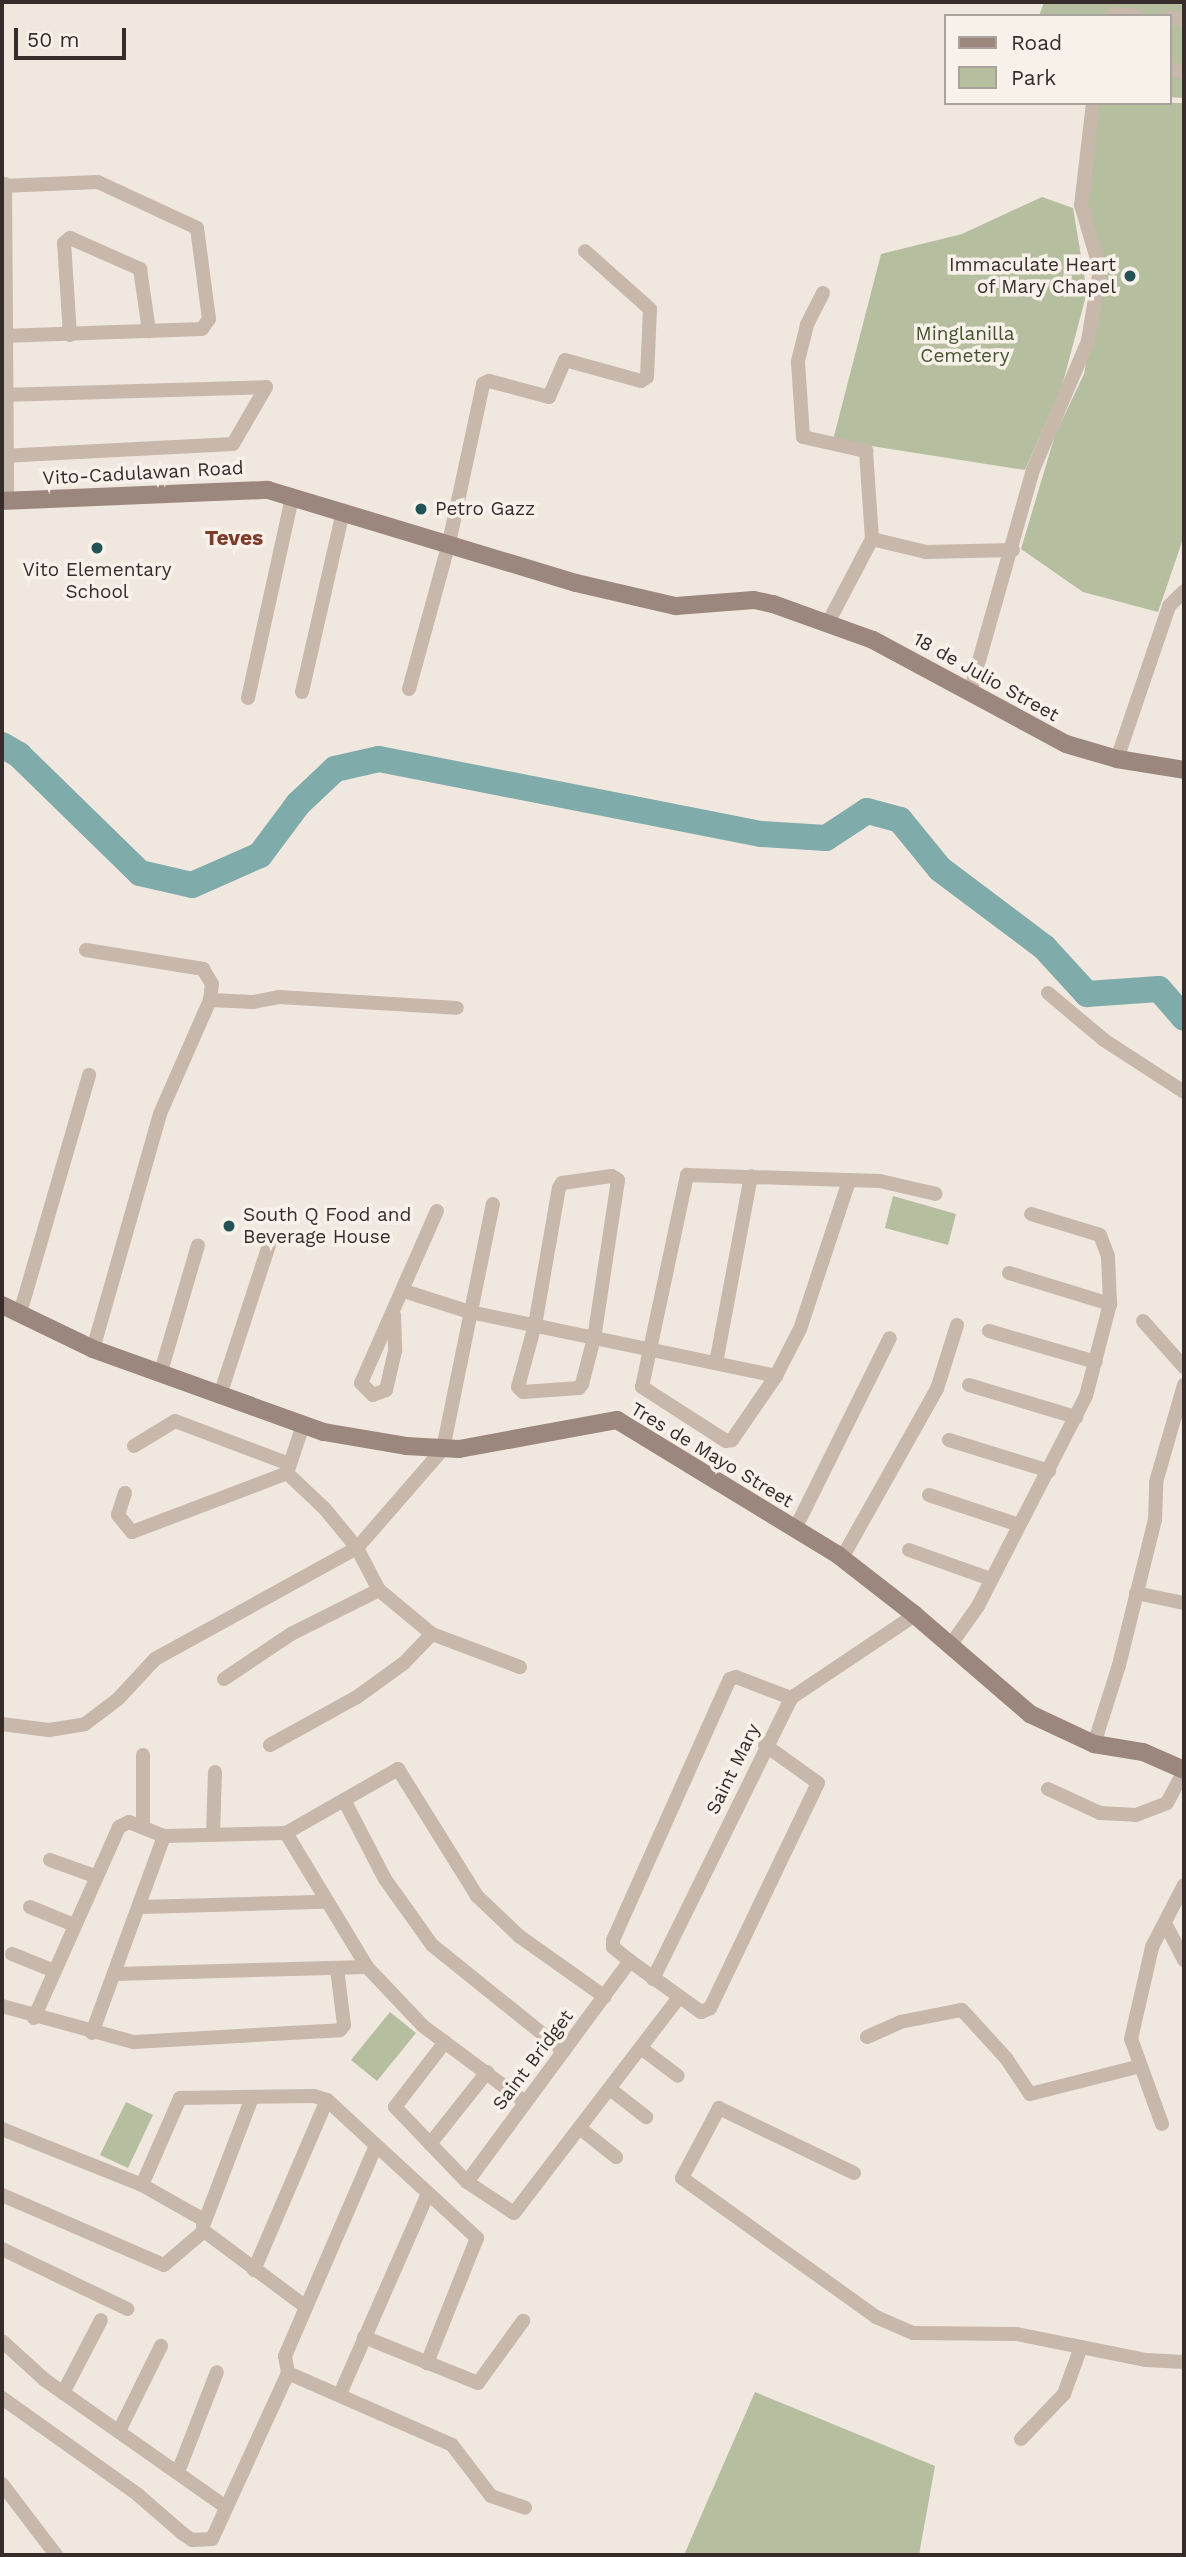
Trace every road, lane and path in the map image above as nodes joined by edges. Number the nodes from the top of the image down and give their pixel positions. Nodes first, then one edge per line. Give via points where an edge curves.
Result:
1 (1093, 105) edge
2 (3, 185) edge
3 (585, 251) dead end
4 (823, 293) dead end
5 (149, 331) junction
6 (70, 335) junction
7 (2, 337) edge
8 (5, 395) edge
9 (5, 456) edge
10 (292, 498) junction
11 (5, 501) edge
12 (343, 513) junction
13 (872, 539) junction
14 (449, 543) junction
15 (1013, 550) junction
16 (1184, 591) edge
17 (773, 604) joint
18 (829, 621) junction
19 (409, 689) dead end
20 (971, 689) junction
21 (302, 692) dead end
22 (248, 698) dead end
23 (1116, 759) junction
24 (1184, 770) edge
25 (86, 950) dead end
26 (1048, 993) dead end
27 (210, 1000) junction
28 (457, 1008) dead end
29 (89, 1075) dead end
30 (1184, 1092) edge
31 (751, 1176) junction
32 (849, 1181) junction
33 (936, 1194) dead end
34 (493, 1204) dead end
35 (437, 1211) dead end
36 (1031, 1214) dead end
37 (198, 1245) dead end
38 (269, 1245) dead end
39 (1009, 1273) dead end
40 (404, 1291) junction
41 (2, 1304) edge
42 (1110, 1304) junction
43 (470, 1312) junction
44 (20, 1313) junction
45 (394, 1315) junction
46 (1143, 1321) dead end
47 (535, 1325) junction
48 (957, 1325) dead end
49 (989, 1331) dead end
50 (594, 1338) junction
51 (890, 1338) dead end
52 (93, 1349) junction
53 (652, 1350) junction
54 (1096, 1362) junction
55 (716, 1363) junction
56 (1184, 1367) edge
57 (160, 1375) junction
58 (776, 1376) junction
59 (969, 1385) dead end
60 (1184, 1385) edge
61 (220, 1395) junction
62 (1076, 1417) junction
63 (303, 1425) junction
64 (949, 1440) dead end
65 (134, 1446) dead end
66 (443, 1449) junction
67 (287, 1468) junction
68 (1049, 1471) junction
69 (125, 1493) dead end
70 (929, 1495) dead end
71 (1019, 1525) junction
72 (794, 1529) junction
73 (357, 1548) junction
74 (909, 1550) dead end
75 (842, 1558) junction
76 (991, 1579) junction
77 (379, 1590) junction
78 (1136, 1593) junction
79 (1184, 1603) edge
80 (909, 1619) junction
81 (432, 1634) junction
82 (949, 1647) junction
83 (520, 1667) dead end
84 (224, 1679) dead end
85 (791, 1698) junction
86 (2, 1724) edge
87 (1094, 1744) junction
88 (270, 1745) dead end
89 (765, 1745) junction
90 (143, 1755) dead end
91 (1184, 1770) edge
92 (215, 1772) dead end
93 (1048, 1789) dead end
94 (344, 1800) junction
95 (143, 1826) junction
96 (286, 1833) junction
97 (213, 1835) junction
98 (164, 1836) junction
99 (50, 1860) dead end
100 (95, 1876) junction
101 (1184, 1885) edge
102 (325, 1902) junction
103 (30, 1907) dead end
104 (141, 1907) junction
105 (1165, 1923) junction
106 (74, 1925) junction
107 (12, 1954) dead end
108 (1184, 1960) edge
109 (631, 1961) junction
110 (367, 1967) junction
111 (337, 1969) junction
112 (54, 1971) junction
113 (115, 1974) junction
114 (653, 1979) junction
115 (605, 1997) junction
116 (679, 1997) junction
117 (2, 2006) edge
118 (34, 2018) junction
119 (92, 2033) junction
120 (867, 2037) dead end
121 (445, 2042) junction
122 (641, 2048) junction
123 (564, 2050) junction
124 (1141, 2066) junction
125 (487, 2072) junction
126 (678, 2076) dead end
127 (611, 2089) junction
128 (252, 2098) junction
129 (327, 2099) junction
130 (525, 2102) junction
131 (646, 2117) dead end
132 (1162, 2124) dead end
133 (2, 2129) edge
134 (581, 2129) junction
135 (430, 2144) junction
136 (376, 2146) junction
137 (615, 2157) dead end
138 (854, 2173) dead end
139 (467, 2182) junction
140 (142, 2185) junction
141 (2, 2195) edge
142 (427, 2196) junction
143 (204, 2226) junction
144 (2, 2249) edge
145 (254, 2270) junction
146 (306, 2307) junction
147 (127, 2309) dead end
148 (102, 2320) dead end
149 (523, 2321) dead end
150 (364, 2337) junction
151 (2, 2341) edge
152 (162, 2346) dead end
153 (1081, 2347) junction
154 (1184, 2362) edge
155 (427, 2363) junction
156 (218, 2372) dead end
157 (288, 2373) junction
158 (63, 2393) junction
159 (340, 2394) junction
160 (2, 2398) edge
161 (119, 2431) junction
162 (1021, 2439) dead end
163 (178, 2472) junction
164 (2, 2484) edge
165 (226, 2507) junction
166 (526, 2508) dead end
167 (56, 2555) edge

1 - 15 street via 1081,205 1100,269 1088,341 1033,470
2 - 5 street via 98,182 197,228 208,323 202,329
2 - 7 street
3 - 14 street via 650,309 647,377 642,381 565,360 549,397 489,381 483,384
4 - 13 street via 807,325 798,362 803,436 866,451
5 - 6 street
5 - 6 street via 141,269 70,238 64,243
6 - 7 street
7 - 8 street
8 - 9 street
8 - 9 street via 266,387 233,444
9 - 11 street
10 - 11 street, Vito-Cadulawan Road via 268,490 235,488
10 - 12 street, Vito-Cadulawan Road
10 - 22 street
12 - 14 street, Vito-Cadulawan Road
12 - 21 street
13 - 15 street via 926,552
13 - 18 street
14 - 17 street, Vito-Cadulawan Road via 576,583 676,606 754,600
14 - 19 street
15 - 20 street
16 - 23 street via 1169,606
17 - 18 street, 18 de Julio Street
18 - 20 street, 18 de Julio Street
20 - 23 street, 18 de Julio Street via 1066,744
23 - 24 street, 18 de Julio Street
25 - 27 street via 203,969 212,984
26 - 30 street via 1104,1040
27 - 28 street via 279,998
27 - 52 street via 160,1114
29 - 44 street
31 - 32 street
31 - 53 street via 690,1173 684,1179
31 - 55 street
32 - 33 street via 880,1181
32 - 58 street via 800,1328
34 - 43 street
35 - 40 street
36 - 42 street via 1100,1235 1108,1256
37 - 57 street
38 - 61 street
39 - 42 street
40 - 43 street
40 - 45 street
41 - 44 street, Tres de Mayo Street
42 - 54 street
43 - 47 street
43 - 66 street
44 - 52 street, Tres de Mayo Street
45 - 45 street via 361,1383 373,1395 386,1390 395,1351
46 - 56 street
47 - 50 street
47 - 50 street via 518,1387 523,1392 579,1388
47 - 50 street via 561,1184 612,1176 618,1180
48 - 75 street via 937,1389
49 - 54 street
50 - 53 street
51 - 72 street
52 - 57 street, Tres de Mayo Street
53 - 55 street
53 - 58 street via 642,1387 726,1441 733,1440
54 - 62 street
55 - 58 street
57 - 61 street, Tres de Mayo Street
59 - 62 street
60 - 78 street via 1156,1482 1155,1520
61 - 63 street, Tres de Mayo Street
62 - 68 street
63 - 66 street, Tres de Mayo Street via 406,1447
63 - 67 street
64 - 68 street
65 - 67 street via 175,1421
66 - 72 street, Tres de Mayo Street via 617,1420
66 - 73 street
67 - 69 street via 132,1532 118,1514
67 - 73 street
68 - 71 street
70 - 71 street
71 - 76 street
72 - 75 street, Tres de Mayo Street
73 - 77 street
73 - 86 street via 155,1659 118,1699 85,1724 49,1730
74 - 76 street
75 - 80 street, Tres de Mayo Street
76 - 82 street via 964,1631
77 - 81 street
77 - 84 street via 291,1634
78 - 79 street
78 - 87 street
80 - 82 street, Tres de Mayo Street
80 - 85 street, Saint Mary
81 - 83 street
81 - 88 street via 404,1663 357,1698
82 - 87 street, Tres de Mayo Street via 1030,1714
85 - 89 street, Saint Mary
85 - 109 street via 736,1677 730,1679 613,1940 613,1947
87 - 91 street, Tres de Mayo Street via 1143,1752
89 - 114 street, Saint Mary
89 - 116 street via 818,1783 710,2008 701,2012
90 - 95 street
91 - 93 street via 1167,1803 1136,1815 1100,1813
92 - 97 street
94 - 96 street
94 - 115 street via 401,1770 477,1896 519,1936
94 - 123 street via 385,1879 432,1945
95 - 98 street
95 - 100 street via 128,1822 119,1826
96 - 97 street
96 - 102 street
97 - 98 street
98 - 104 street
99 - 100 street
100 - 106 street
101 - 105 street
102 - 104 street
102 - 110 street
103 - 106 street
104 - 113 street
105 - 108 street
105 - 124 street via 1152,1947 1131,2039
106 - 112 street
107 - 112 street
109 - 114 street
109 - 115 street, Saint Bridget
110 - 111 street
110 - 121 street
111 - 113 street
111 - 119 street via 344,2025 340,2030 134,2042
112 - 118 street
113 - 119 street
114 - 116 street
115 - 123 street, Saint Bridget
116 - 122 street
117 - 118 street
118 - 119 street
120 - 124 street via 900,2022 962,2010 1006,2058 1030,2094
121 - 125 street
121 - 135 street via 395,2104
122 - 126 street
122 - 127 street
123 - 130 street, Saint Bridget
124 - 132 street
125 - 130 street
125 - 135 street
127 - 131 street
127 - 134 street
128 - 129 street
128 - 140 street via 180,2098
128 - 143 street
129 - 136 street
129 - 145 street
130 - 139 street, Saint Bridget
133 - 140 street
134 - 137 street
134 - 139 street via 514,2213
135 - 139 street
136 - 142 street
136 - 146 street
138 - 153 street via 719,2108 681,2178 876,2317 913,2333 1017,2334
140 - 143 street
141 - 143 street via 164,2264
142 - 150 street
142 - 155 street via 478,2243
143 - 145 street
144 - 147 street
145 - 146 street
146 - 157 street via 285,2356
148 - 158 street
149 - 155 street via 479,2383
150 - 155 street
150 - 159 street
151 - 158 street
152 - 161 street
153 - 154 street
153 - 162 street via 1064,2394
156 - 163 street
157 - 159 street
157 - 165 street
158 - 161 street
159 - 166 street via 452,2445 491,2496
160 - 165 street via 137,2494 192,2540 212,2539
161 - 163 street
163 - 165 street
164 - 167 street

